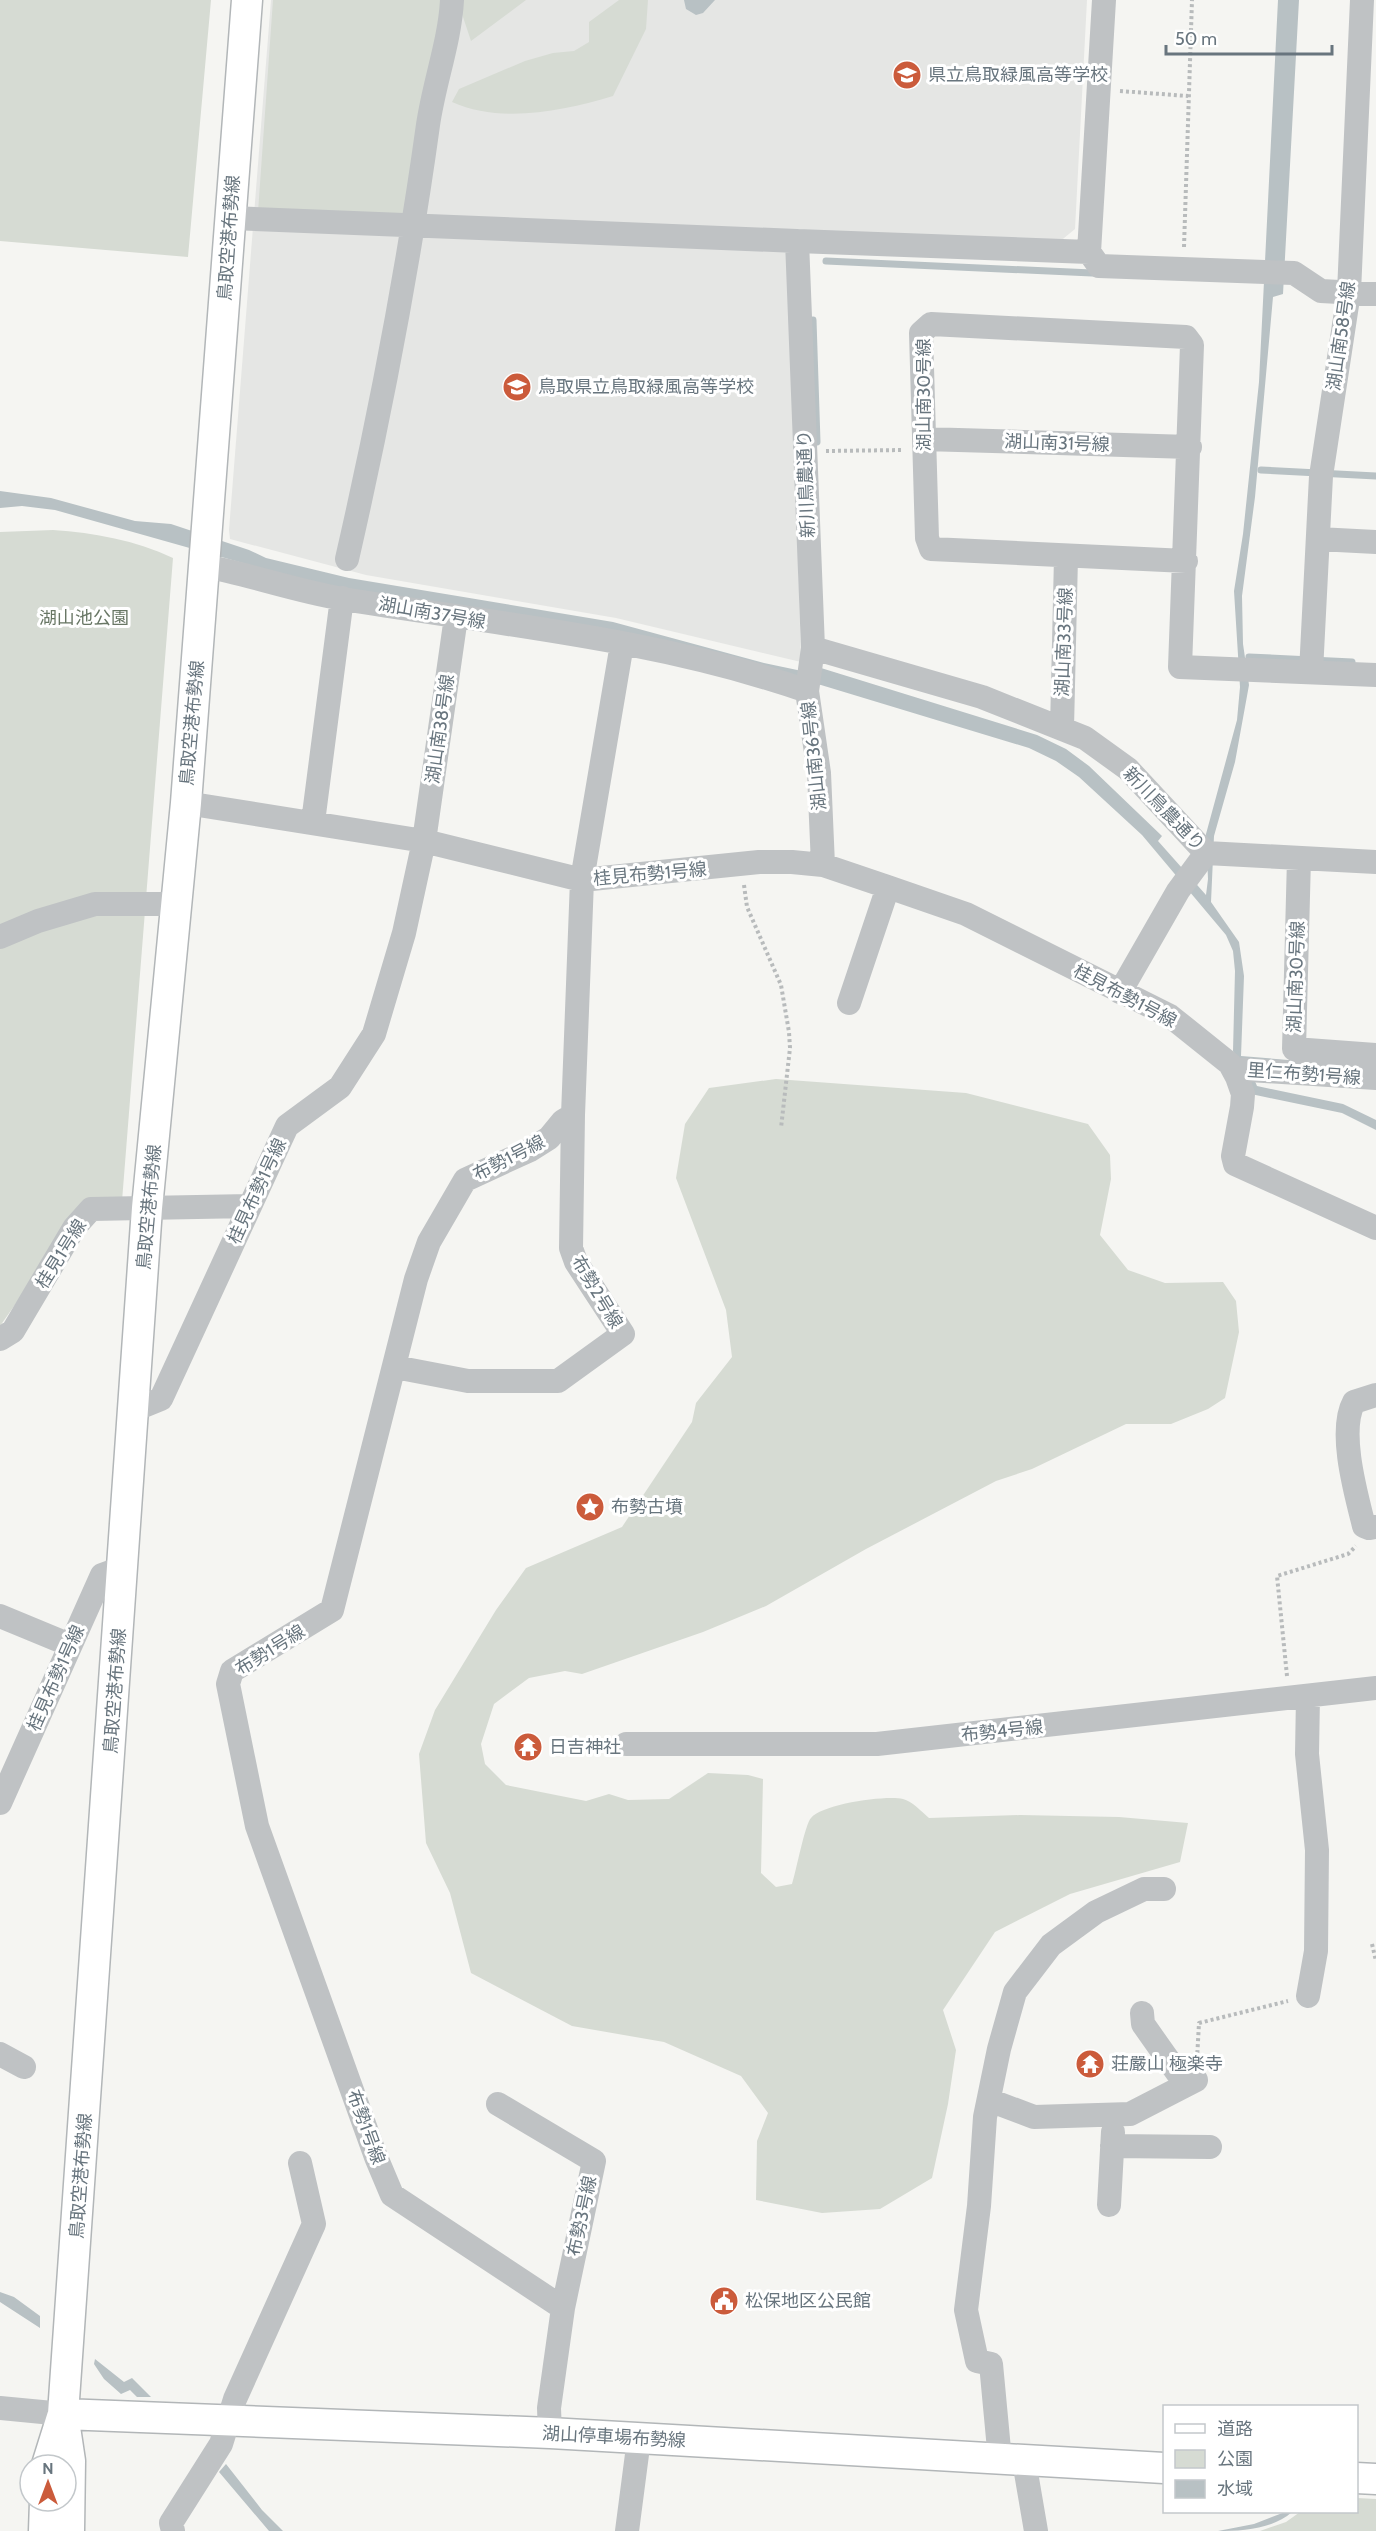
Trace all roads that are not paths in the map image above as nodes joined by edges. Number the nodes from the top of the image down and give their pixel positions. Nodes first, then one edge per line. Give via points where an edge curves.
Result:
1 (247, 0) edge
2 (452, 0) edge
3 (1104, 0) edge
4 (1362, 0) edge
5 (230, 218) junction
6 (414, 225) junction
7 (797, 241) junction
8 (1089, 252) junction
9 (1349, 292) junction
10 (1376, 294) edge
11 (924, 444) junction
12 (1190, 447) junction
13 (1318, 539) junction
14 (1376, 542) edge
15 (1066, 556) junction
16 (347, 559) dead end
17 (1186, 561) junction
18 (205, 566) junction
19 (342, 598) junction
20 (456, 617) junction
21 (622, 644) junction
22 (813, 648) junction
23 (1311, 672) junction
24 (1376, 675) edge
25 (807, 691) junction
26 (1062, 728) junction
27 (186, 803) junction
28 (313, 822) junction
29 (424, 841) junction
30 (1206, 853) junction
31 (1299, 858) junction
32 (1376, 862) edge
33 (823, 866) junction
34 (582, 879) junction
35 (888, 886) junction
36 (176, 904) junction
37 (0, 937) edge
38 (1120, 992) junction
39 (849, 1003) dead end
40 (1376, 1055) edge
41 (1233, 1069) junction
42 (1376, 1078) edge
43 (573, 1115) junction
44 (250, 1206) junction
45 (147, 1208) junction
46 (1376, 1228) edge
47 (0, 1339) edge
48 (395, 1367) junction
49 (1376, 1395) edge
50 (134, 1410) junction
51 (1371, 1527) edge
52 (124, 1567) junction
53 (0, 1616) edge
54 (70, 1645) junction
55 (1376, 1688) edge
56 (1299, 1697) junction
57 (626, 1744) road end
58 (0, 1803) edge
59 (1164, 1888) dead end
60 (1308, 1996) road end
61 (1140, 2022) dead end
62 (0, 2054) edge
63 (24, 2067) dead end
64 (498, 2104) dead end
65 (987, 2108) junction
66 (1113, 2115) junction
67 (1113, 2146) junction
68 (1210, 2147) dead end
69 (300, 2163) dead end
70 (1109, 2205) dead end
71 (563, 2308) junction
72 (0, 2408) edge
73 (63, 2414) junction
74 (230, 2420) junction
75 (550, 2433) junction
76 (639, 2439) junction
77 (51, 2453) edge
78 (1012, 2460) junction
79 (1163, 2468) edge
80 (1358, 2478) edge
81 (1376, 2479) edge
82 (45, 2513) edge
83 (44, 2531) edge
84 (69, 2531) edge
85 (172, 2531) edge
86 (627, 2531) edge
87 (1036, 2531) edge

1 - 5 main road, 鳥取空港布勢線
2 - 6 street via 451,22 428,124
3 - 8 street
4 - 9 street, 湖山南58号線
5 - 6 street
5 - 18 main road, 鳥取空港布勢線
6 - 7 street
6 - 16 street
7 - 8 street
7 - 22 street, 新川鳥農通り
8 - 9 street via 1100,266 1294,273 1321,291
9 - 10 street
9 - 13 street, 湖山南58号線 via 1321,476
11 - 12 street, 湖山南31号線
11 - 12 street, 湖山南30号線 via 921,333 931,324 1186,337 1192,345
11 - 15 street, 湖山南30号線 via 927,538 931,549
12 - 17 street, 湖山南30号線
13 - 14 street
13 - 23 street, 湖山南58号線
15 - 17 street, 湖山南30号線
15 - 26 street, 湖山南33号線
17 - 23 street, 湖山南30号線 via 1180,667
18 - 19 street, 湖山南37号線
18 - 27 main road, 鳥取空港布勢線
19 - 20 street, 湖山南37号線
19 - 28 street
20 - 21 street, 湖山南37号線
20 - 29 street, 湖山南38号線
21 - 25 street, 湖山南37号線 via 721,665
21 - 34 street
22 - 25 street, 湖山南36号線
22 - 26 street, 新川鳥農通り via 982,697
23 - 24 street, 湖山南30号線
25 - 33 street, 湖山南36号線 via 819,773
26 - 30 street, 新川鳥農通り via 1085,738 1128,769
27 - 28 street
27 - 36 main road, 鳥取空港布勢線
28 - 29 street
29 - 34 street, 桂見布勢1号線
29 - 44 street, 桂見布勢1号線 via 404,933 374,1034 340,1087 287,1126
30 - 31 street, 新川鳥農通り
30 - 38 street via 1178,891
31 - 32 street, 新川鳥農通り
31 - 40 street, 湖山南30号線 via 1293,1049
33 - 34 street, 桂見布勢1号線 via 759,862
33 - 35 street, 桂見布勢1号線
34 - 43 street
35 - 38 street, 桂見布勢1号線 via 966,914
35 - 39 street
36 - 37 street via 95,904
36 - 45 main road, 鳥取空港布勢線
38 - 41 street, 桂見布勢1号線 via 1170,1016
41 - 42 street, 里仁布勢1号線
41 - 46 street via 1243,1094 1235,1164
43 - 48 street, 布勢1号線 via 530,1150 465,1180 429,1242
43 - 48 street, 布勢2号線 via 571,1248 623,1334 558,1381 468,1381
44 - 45 street, 桂見1号線
44 - 50 street, 桂見布勢1号線 via 161,1400
45 - 47 street, 桂見1号線 via 91,1209 82,1217 13,1331
45 - 50 main road, 鳥取空港布勢線
48 - 71 street, 布勢1号線 via 332,1610 232,1671 229,1691 257,1826 392,2195
49 - 51 street via 1354,1402 1349,1410 1349,1465 1364,1526
50 - 52 main road, 鳥取空港布勢線
52 - 54 street, 桂見布勢1号線 via 102,1575
52 - 73 main road, 鳥取空港布勢線
53 - 54 street
54 - 58 street, 桂見布勢1号線
55 - 56 street, 布勢4号線
56 - 57 street, 布勢4号線 via 878,1744
56 - 60 street via 1317,1850 1316,1951
59 - 65 street via 1144,1889 1096,1912 1051,1945 1015,1992
61 - 66 street via 1191,2083 1130,2114
62 - 63 street
64 - 71 street, 布勢3号線 via 594,2161
65 - 66 street via 1034,2117
65 - 78 street via 966,2310 977,2361 991,2364
66 - 67 street
67 - 68 street
67 - 70 street
69 - 74 street via 314,2224 235,2399
71 - 75 street via 549,2408
72 - 73 street
73 - 74 main road, 湖山停車場布勢線
73 - 77 main road
73 - 84 main road via 70,2462
74 - 75 main road, 湖山停車場布勢線
74 - 85 street via 221,2444 171,2523
75 - 76 main road, 湖山停車場布勢線
76 - 78 main road, 湖山停車場布勢線
76 - 86 street
78 - 79 main road, 湖山停車場布勢線
78 - 87 street
80 - 81 main road
82 - 83 main road

